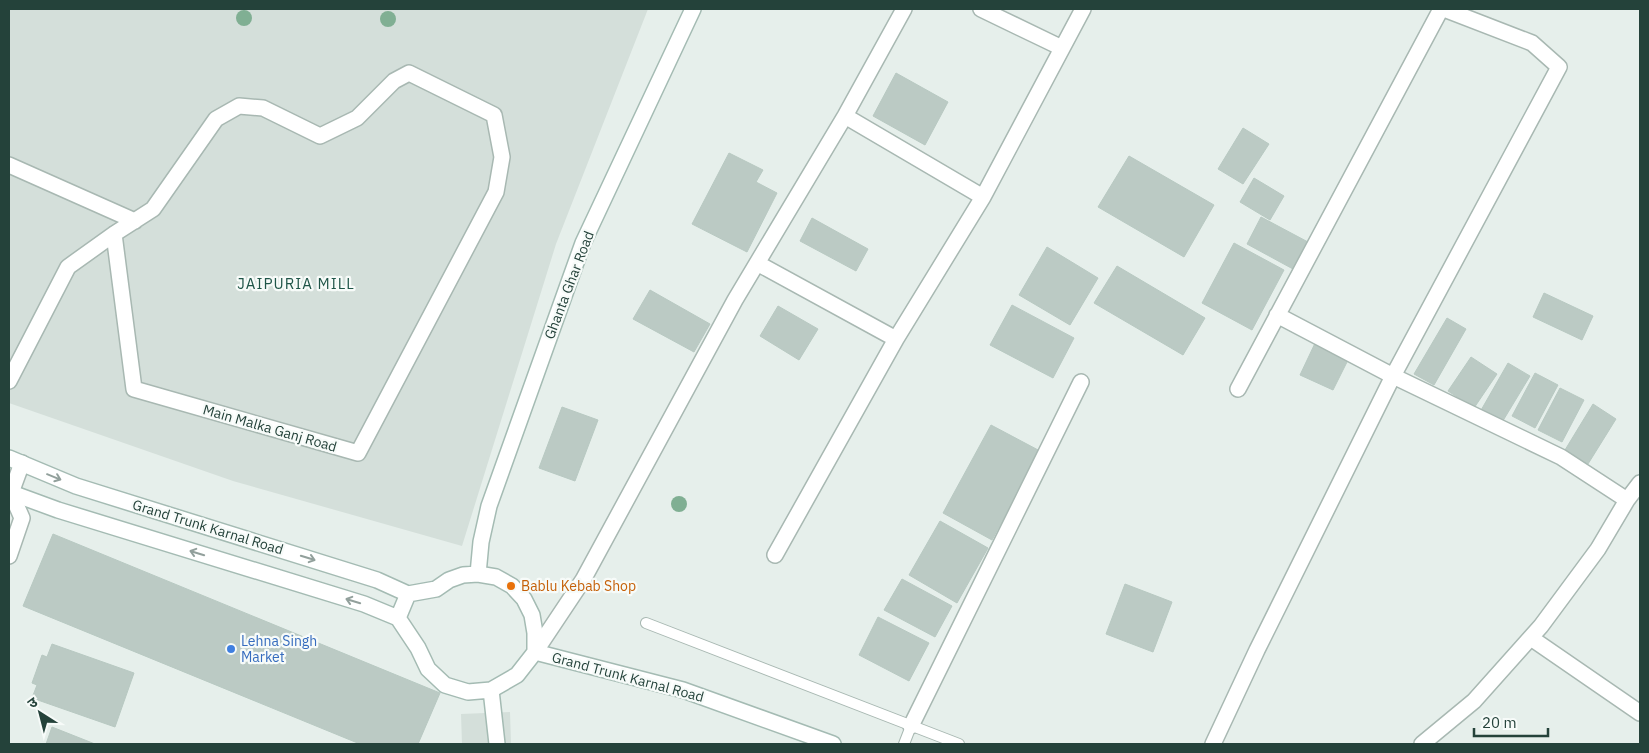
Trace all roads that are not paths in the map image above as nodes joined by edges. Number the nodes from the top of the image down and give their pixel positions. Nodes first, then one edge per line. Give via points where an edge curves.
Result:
1 (693, 9) edge
2 (904, 9) edge
3 (981, 9) edge
4 (1083, 9) edge
5 (1442, 9) edge
6 (1062, 48) junction
7 (845, 116) junction
8 (9, 165) edge
9 (983, 197) junction
10 (135, 220) junction
11 (114, 234) junction
12 (757, 263) junction
13 (1277, 315) junction
14 (896, 339) junction
15 (1393, 376) junction
16 (9, 381) edge
17 (1081, 382) dead end
18 (1238, 389) dead end
19 (15, 461) edge
20 (1640, 483) edge
21 (10, 493) edge
22 (1627, 500) junction
23 (775, 555) dead end
24 (9, 556) edge
25 (478, 574) junction
26 (408, 594) junction
27 (398, 618) junction
28 (646, 623) dead end
29 (1531, 638) junction
30 (535, 652) junction
31 (491, 690) junction
32 (1640, 713) edge
33 (911, 726) junction
34 (497, 744) edge
35 (833, 744) edge
36 (904, 744) edge
37 (959, 744) edge
38 (1213, 744) edge
39 (1422, 744) edge

1 - 25 street, Ghanta Ghar Road via 584,243 489,506
2 - 7 street
3 - 6 street
4 - 6 street
5 - 13 street
5 - 15 street via 1532,43 1559,67
6 - 9 street
7 - 9 street
7 - 12 street
8 - 10 street
9 - 14 street
10 - 11 street
10 - 11 street, Main Malka Ganj Road via 153,209 216,120 239,106 262,108 320,136 358,118 394,80 409,73 494,115 502,157 496,192 358,453 134,389
11 - 16 street via 68,267
12 - 14 street
12 - 30 street via 583,580
13 - 15 street
13 - 18 street
14 - 23 street
15 - 22 street via 1561,457
15 - 38 street
17 - 33 street
19 - 21 street
19 -> 26 street, Grand Trunk Karnal Road via 76,486 378,580
20 - 22 street
21 - 24 street via 22,518
27 -> 21 street, Grand Trunk Karnal Road via 364,604
22 - 29 street via 1598,549
25 - 26 street via 463,575 436,588
25 - 30 street via 496,577 512,586 524,599 532,615
26 - 27 street
27 - 31 street via 428,669 446,684 468,692
28 - 33 lane
29 - 32 street
29 - 39 street via 1474,701
30 - 31 street via 517,676
30 - 35 street, Grand Trunk Karnal Road via 683,690
31 - 34 street
33 - 36 lane
33 - 37 lane

